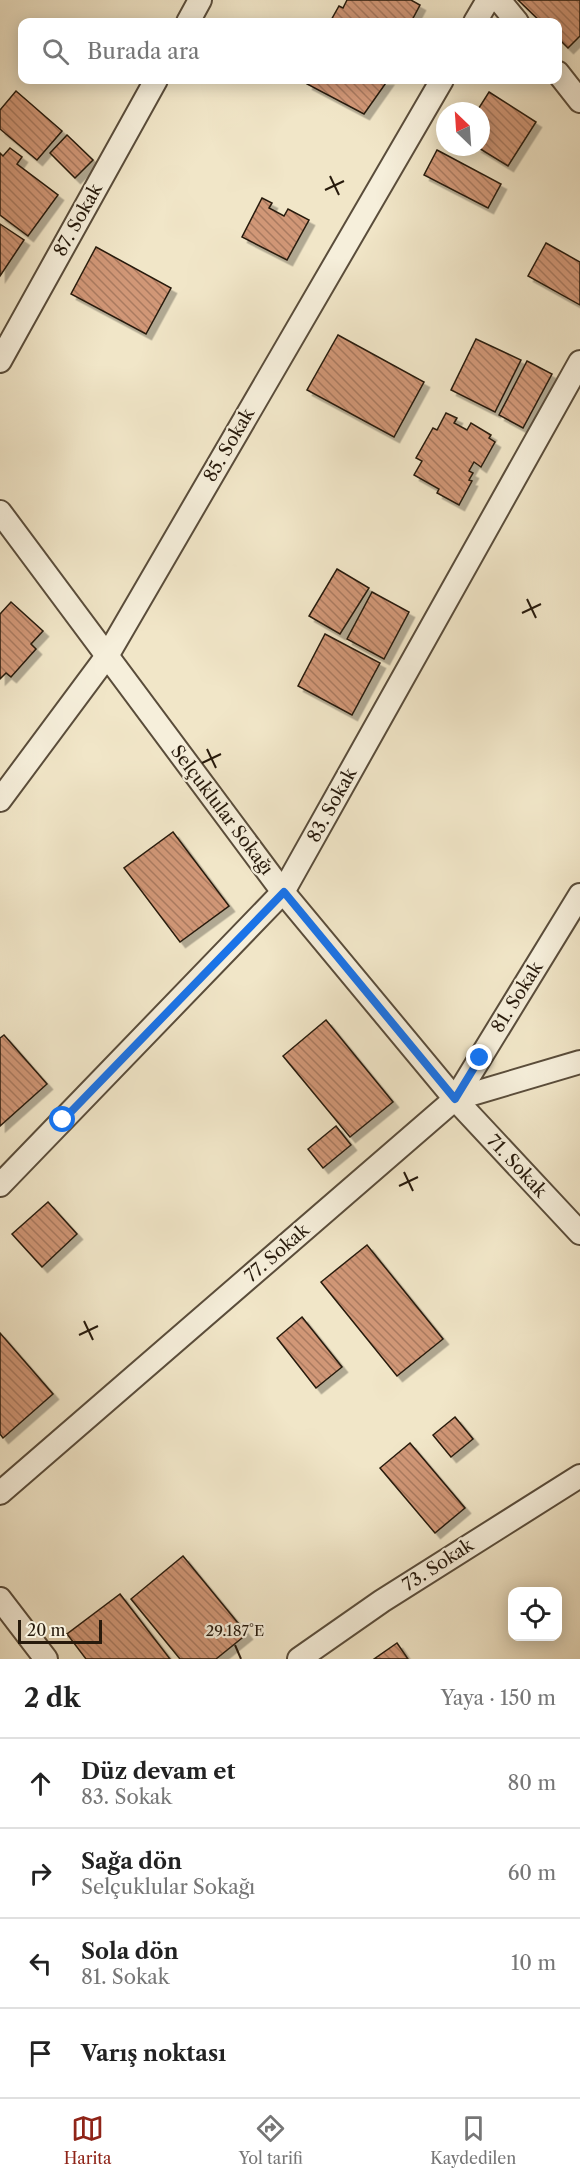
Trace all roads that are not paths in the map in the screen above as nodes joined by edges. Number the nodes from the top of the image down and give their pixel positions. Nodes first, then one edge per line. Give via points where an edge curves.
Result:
1 (200, 0) edge
2 (488, 0) edge
3 (499, 0) edge
4 (190, 18) edge
5 (477, 18) edge
6 (514, 18) edge
7 (562, 78) edge
8 (154, 84) edge
9 (440, 84) edge
10 (580, 101) edge
11 (0, 361) edge
12 (580, 362) edge
13 (0, 512) edge
14 (107, 656) junction
15 (0, 800) edge
16 (284, 892) junction
17 (580, 896) edge
18 (580, 1062) edge
19 (455, 1099) junction
20 (0, 1185) edge
21 (580, 1233) edge
22 (580, 1476) edge
23 (0, 1493) edge
24 (0, 1599) edge
25 (46, 1659) edge
26 (299, 1659) edge

1 - 4 street
2 - 5 street
3 - 6 street
7 - 10 street
8 - 11 street, 87. Sokak
9 - 14 street, 85. Sokak
12 - 16 street, 83. Sokak
13 - 14 street, Selçuklular Sokağı
14 - 15 street, 85. Sokak
14 - 16 street, Selçuklular Sokağı
16 - 19 street, Selçuklular Sokağı
16 - 20 street, 83. Sokak
17 - 19 street, 81. Sokak
18 - 19 street, 77. Sokak
19 - 21 street, 71. Sokak
19 - 23 street, 77. Sokak
22 - 26 street, 73. Sokak via 382,1601
24 - 25 street

